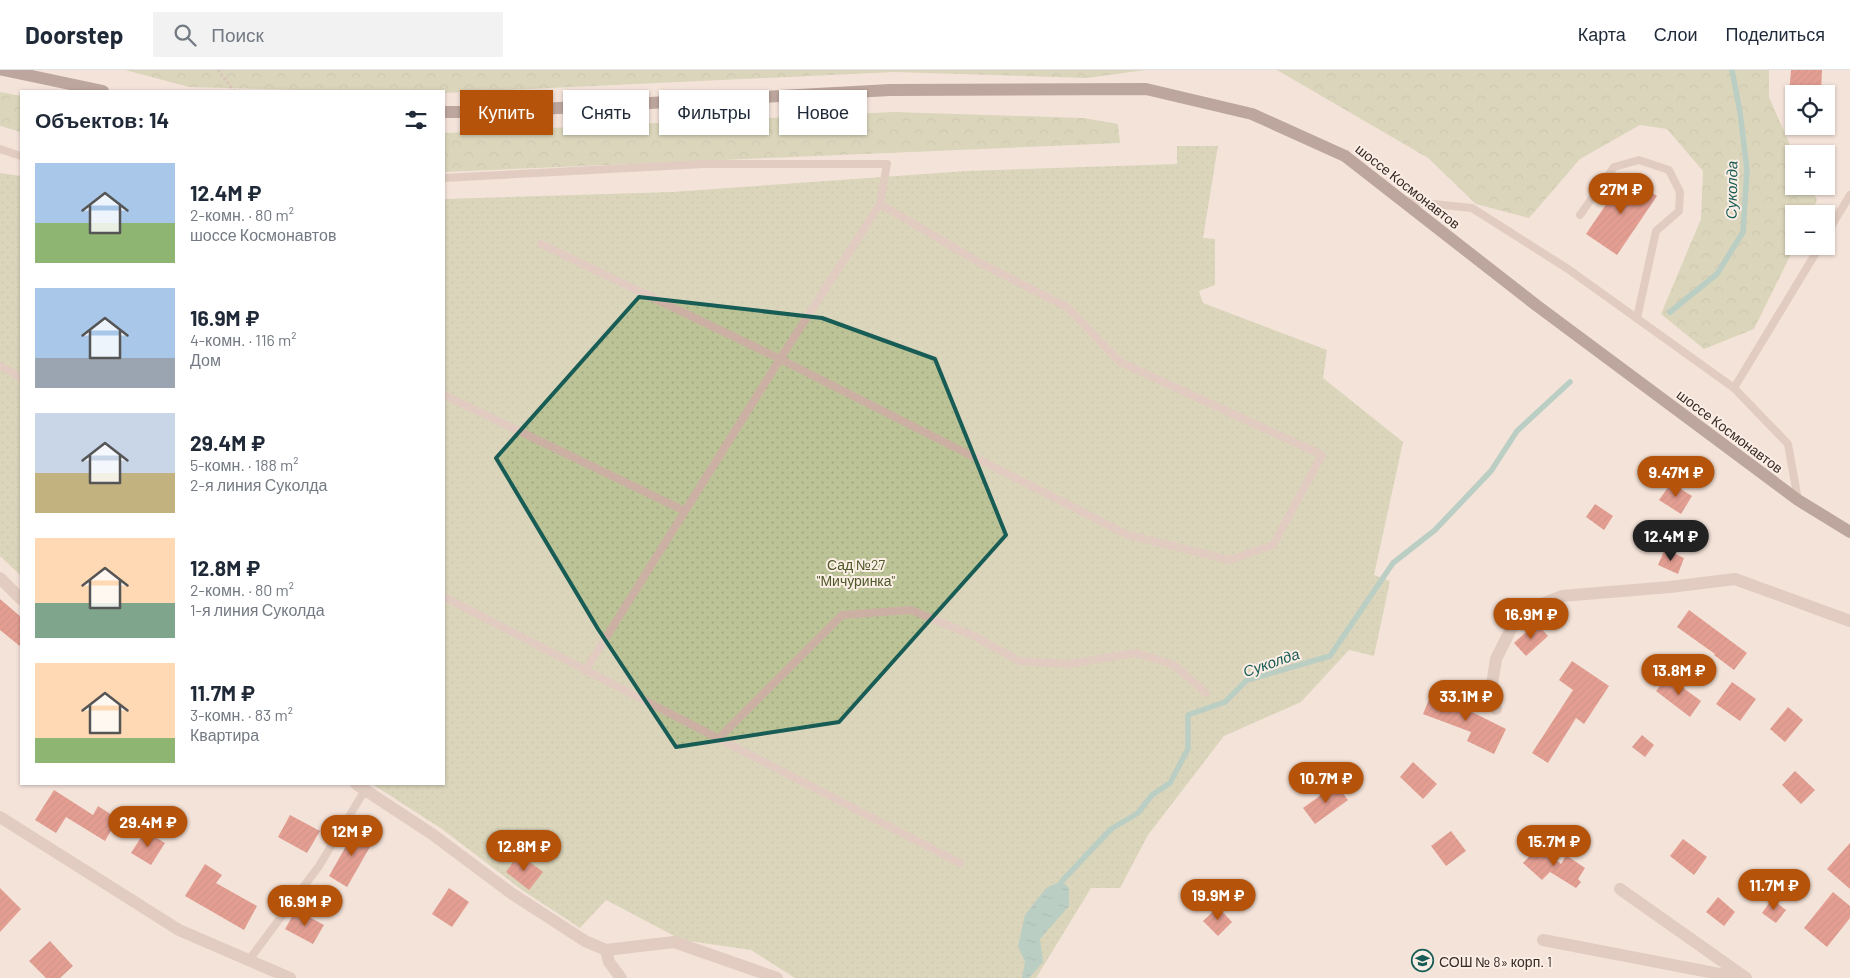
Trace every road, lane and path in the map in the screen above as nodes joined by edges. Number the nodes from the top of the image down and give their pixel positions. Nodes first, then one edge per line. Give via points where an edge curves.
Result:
1 (3, 70) edge
2 (218, 70) edge
3 (98, 90) edge
4 (233, 90) edge
5 (445, 112) edge
6 (0, 149) edge
7 (20, 156) edge
8 (445, 178) edge
9 (1850, 196) edge
10 (1402, 200) junction
11 (880, 204) junction
12 (1580, 215) dead end
13 (1835, 220) edge
14 (541, 244) dead end
15 (1815, 255) edge
16 (1637, 318) junction
17 (780, 359) junction
18 (0, 366) edge
19 (20, 376) edge
20 (1734, 388) junction
21 (445, 395) edge
22 (1798, 500) junction
23 (685, 511) junction
24 (1848, 526) edge
25 (0, 578) edge
26 (20, 598) edge
27 (445, 598) edge
28 (1850, 621) edge
29 (585, 671) junction
30 (1206, 693) dead end
31 (1496, 709) dead end
32 (718, 739) junction
33 (361, 787) edge
34 (0, 817) edge
35 (960, 863) dead end
36 (1620, 889) dead end
37 (1543, 940) dead end
38 (606, 950) junction
39 (249, 960) junction
40 (290, 978) edge
41 (621, 978) edge
42 (777, 978) edge
43 (1740, 978) edge
44 (1746, 978) edge

1 - 3 main road
2 - 4 path
5 - 10 main road, шоссе Космонавтов via 890,90 1146,89 1252,114 1345,156
6 - 7 lane
8 - 11 lane via 704,164 887,164
9 - 13 lane
10 - 16 lane via 1472,208
10 - 22 main road, шоссе Космонавтов via 1536,305
11 - 17 lane
11 - 17 lane via 980,263 1067,307 1120,362 1322,455 1272,545 1230,560 1128,535
12 - 16 lane via 1614,168 1639,160 1668,170 1680,192 1679,211 1656,231
14 - 17 lane
15 - 20 lane
16 - 20 lane
17 - 23 lane
18 - 19 lane
20 - 22 lane via 1788,444
21 - 23 lane
22 - 24 main road, шоссе Космонавтов
23 - 29 lane
25 - 26 street
27 - 29 lane
28 - 31 street via 1735,579 1562,596 1519,613 1496,659 1490,697
29 - 32 lane
30 - 32 lane via 1174,666 1136,653 1070,664 1020,661 974,636 910,610 842,615
32 - 35 lane
33 - 38 street via 432,834 511,893 585,941
33 - 39 lane via 319,866
34 - 39 street via 180,930
36 - 44 street
37 - 43 street
38 - 41 street via 609,962
38 - 42 street via 674,942
39 - 40 street

